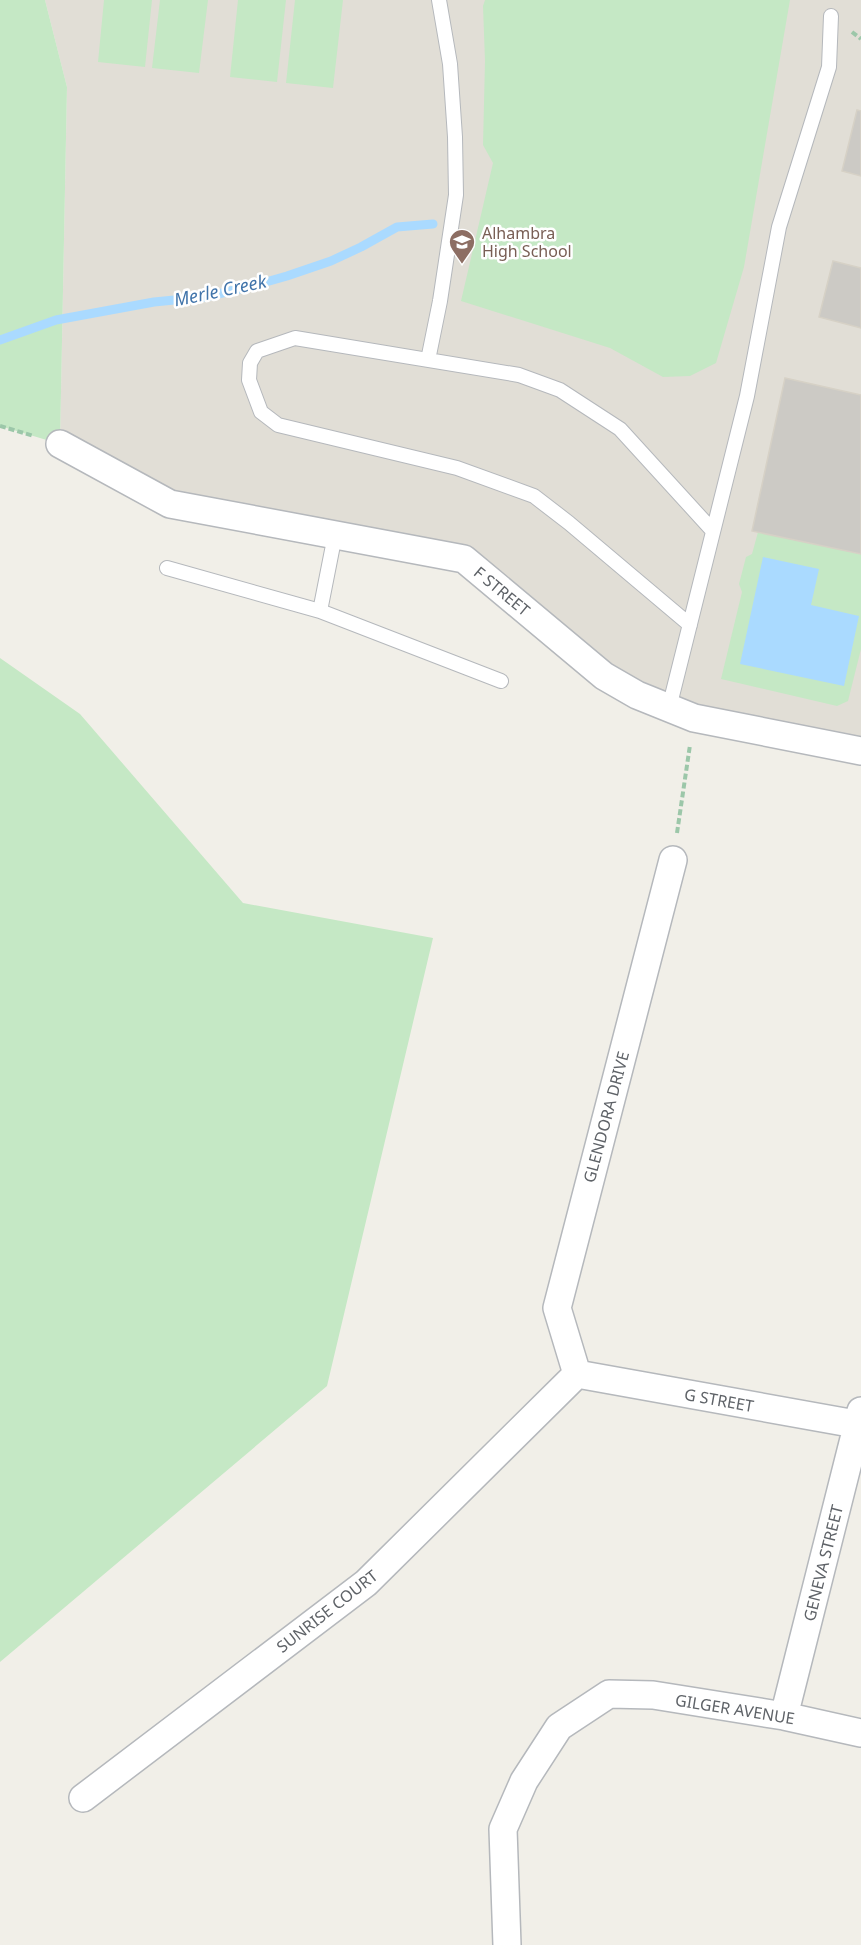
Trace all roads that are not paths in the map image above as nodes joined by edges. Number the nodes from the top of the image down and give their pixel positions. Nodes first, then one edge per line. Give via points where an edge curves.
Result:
1 (439, 0) edge
2 (831, 16) dead end
3 (428, 360) junction
4 (60, 444) road end
5 (713, 531) junction
6 (335, 535) junction
7 (167, 568) dead end
8 (320, 611) junction
9 (690, 625) junction
10 (501, 681) dead end
11 (669, 708) junction
12 (861, 751) edge
13 (673, 860) road end
14 (577, 1374) junction
15 (860, 1420) edge
16 (784, 1716) junction
17 (861, 1733) edge
18 (83, 1798) dead end
19 (507, 1945) edge

1 - 3 lane via 450,64 456,195
2 - 5 lane via 829,67 779,227 747,396
3 - 5 lane via 519,375 560,390 620,429
3 - 9 lane via 296,338 257,351 250,363 249,380 261,412 278,425 457,468 534,496
4 - 6 street, F STREET via 170,504
5 - 9 lane
6 - 8 lane
6 - 11 street, F STREET via 464,559 604,676
7 - 8 lane
8 - 10 lane
9 - 11 lane
11 - 12 street, F STREET via 694,718
13 - 14 street, GLENDORA DRIVE via 556,1308
14 - 15 street, G STREET
14 - 18 street, SUNRISE COURT via 366,1583
15 - 16 street, GENEVA STREET
16 - 17 street, GILGER AVENUE
16 - 19 street, GILGER AVENUE via 653,1695 609,1694 559,1727 524,1781 503,1829

